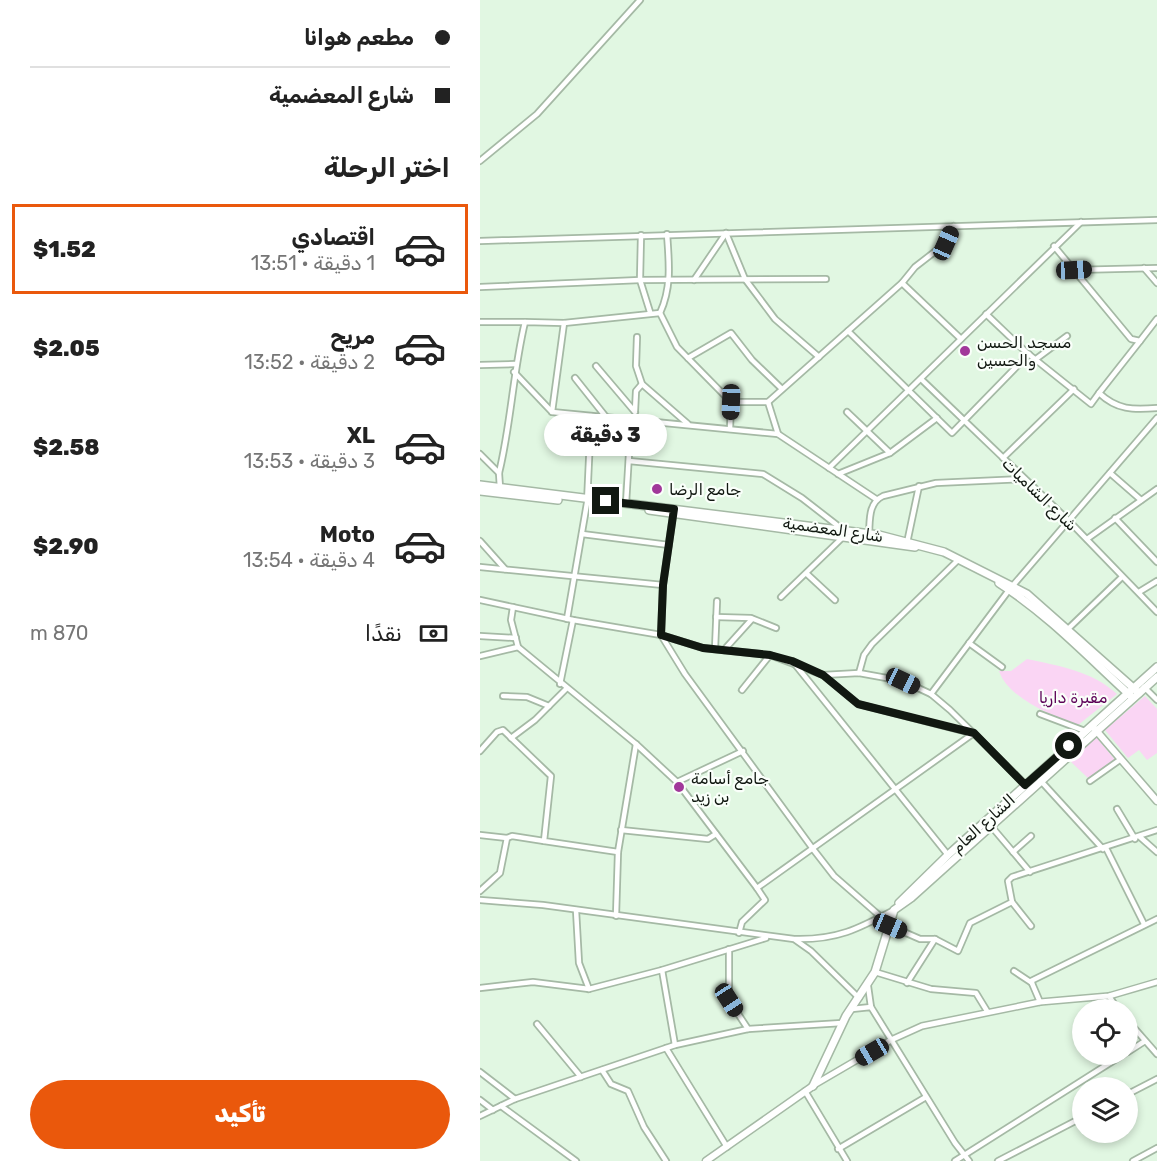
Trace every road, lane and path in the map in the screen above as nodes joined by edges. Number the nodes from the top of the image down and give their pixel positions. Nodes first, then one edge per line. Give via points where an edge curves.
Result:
1 (640, 0) edge
2 (480, 161) edge
3 (1157, 220) edge
4 (1081, 222) junction
5 (954, 226) junction
6 (726, 233) junction
7 (667, 234) junction
8 (640, 235) junction
9 (480, 241) edge
10 (1054, 246) junction
11 (1144, 268) junction
12 (1157, 268) edge
13 (1074, 270) junction
14 (745, 279) junction
15 (826, 279) dead end
16 (640, 280) junction
17 (669, 280) junction
18 (694, 280) junction
19 (902, 282) junction
20 (1157, 283) edge
21 (480, 287) edge
22 (650, 312) junction
23 (660, 313) junction
24 (986, 314) junction
25 (1157, 319) edge
26 (480, 322) edge
27 (525, 322) junction
28 (564, 323) junction
29 (848, 330) junction
30 (1067, 336) dead end
31 (637, 337) dead end
32 (961, 339) junction
33 (1140, 341) junction
34 (1029, 354) junction
35 (819, 357) junction
36 (688, 358) junction
37 (1036, 359) junction
38 (515, 364) junction
39 (480, 365) edge
40 (596, 366) dead end
41 (514, 372) junction
42 (575, 378) dead end
43 (921, 379) junction
44 (642, 384) junction
45 (782, 389) junction
46 (1074, 389) junction
47 (909, 390) junction
48 (1099, 393) junction
49 (731, 402) junction
50 (768, 402) junction
51 (1157, 408) edge
52 (552, 412) junction
53 (635, 412) junction
54 (847, 412) dead end
55 (591, 416) junction
56 (606, 417) junction
57 (937, 417) junction
58 (633, 420) junction
59 (965, 422) junction
60 (1156, 422) edge
61 (689, 425) junction
62 (730, 429) junction
63 (866, 430) junction
64 (778, 434) junction
65 (890, 453) junction
66 (480, 454) edge
67 (1003, 458) junction
68 (629, 461) junction
69 (829, 468) junction
70 (499, 473) junction
71 (1110, 473) junction
72 (837, 474) junction
73 (1025, 479) junction
74 (480, 485) edge
75 (919, 486) junction
76 (500, 488) junction
77 (1157, 489) edge
78 (480, 491) edge
79 (876, 500) junction
80 (1142, 500) junction
81 (587, 501) junction
82 (626, 504) junction
83 (673, 512) junction
84 (1115, 518) junction
85 (1069, 521) junction
86 (582, 534) junction
87 (844, 534) junction
88 (868, 537) junction
89 (1087, 539) junction
90 (480, 541) edge
91 (907, 543) junction
92 (669, 544) junction
93 (957, 561) junction
94 (1157, 562) edge
95 (480, 567) edge
96 (506, 569) junction
97 (807, 574) junction
98 (574, 576) junction
99 (1122, 578) junction
100 (1157, 581) edge
101 (663, 585) junction
102 (1010, 588) junction
103 (1139, 592) junction
104 (781, 597) dead end
105 (480, 600) edge
106 (834, 600) dead end
107 (717, 601) dead end
108 (513, 607) junction
109 (1157, 612) edge
110 (716, 616) junction
111 (753, 619) junction
112 (570, 620) junction
113 (776, 628) dead end
114 (1069, 628) junction
115 (661, 635) junction
116 (480, 636) edge
117 (516, 638) junction
118 (969, 643) junction
119 (518, 647) junction
120 (715, 649) junction
121 (724, 650) junction
122 (770, 655) junction
123 (480, 656) edge
124 (792, 661) junction
125 (1157, 667) edge
126 (1002, 668) dead end
127 (859, 673) junction
128 (823, 675) junction
129 (1154, 679) edge
130 (560, 684) junction
131 (1143, 685) junction
132 (566, 689) junction
133 (742, 690) dead end
134 (1157, 690) edge
135 (1133, 693) junction
136 (931, 694) junction
137 (1152, 695) junction
138 (503, 696) dead end
139 (1157, 700) edge
140 (549, 706) junction
141 (1041, 714) dead end
142 (1094, 727) junction
143 (1085, 731) junction
144 (974, 733) junction
145 (511, 738) junction
146 (636, 744) junction
147 (480, 751) edge
148 (743, 751) junction
149 (1121, 759) junction
150 (1038, 778) junction
151 (1090, 781) dead end
152 (677, 782) junction
153 (1028, 787) junction
154 (897, 789) junction
155 (1157, 801) edge
156 (1117, 809) dead end
157 (991, 826) junction
158 (621, 830) junction
159 (1157, 830) edge
160 (716, 834) junction
161 (480, 835) edge
162 (1031, 836) dead end
163 (507, 838) junction
164 (1138, 838) junction
165 (544, 841) junction
166 (1104, 848) junction
167 (813, 849) junction
168 (618, 852) junction
169 (1013, 852) junction
170 (1157, 852) edge
171 (950, 857) junction
172 (1030, 872) junction
173 (756, 888) junction
174 (480, 891) edge
175 (480, 900) edge
176 (1012, 902) junction
177 (576, 910) junction
178 (894, 910) junction
179 (616, 916) junction
180 (881, 917) junction
181 (1157, 919) edge
182 (1144, 924) junction
183 (890, 926) junction
184 (1030, 926) dead end
185 (739, 933) junction
186 (769, 937) junction
187 (794, 939) junction
188 (935, 939) junction
189 (729, 949) junction
190 (662, 970) junction
191 (1014, 971) dead end
192 (875, 972) junction
193 (1157, 982) edge
194 (907, 983) junction
195 (1032, 983) junction
196 (868, 986) junction
197 (480, 988) edge
198 (589, 988) junction
199 (1109, 996) junction
200 (859, 998) junction
201 (1111, 999) edge
202 (1040, 1002) junction
203 (872, 1007) junction
204 (850, 1010) junction
205 (987, 1011) junction
206 (842, 1023) junction
207 (537, 1024) dead end
208 (748, 1029) junction
209 (1138, 1032) edge
210 (891, 1040) junction
211 (1146, 1041) junction
212 (675, 1045) junction
213 (1138, 1046) edge
214 (666, 1048) junction
215 (1157, 1054) edge
216 (1108, 1065) edge
217 (602, 1070) junction
218 (480, 1072) edge
219 (581, 1077) junction
220 (1157, 1080) edge
221 (813, 1086) junction
222 (1138, 1089) edge
223 (805, 1091) junction
224 (926, 1096) junction
225 (480, 1100) edge
226 (515, 1100) junction
227 (501, 1106) junction
228 (493, 1110) junction
229 (480, 1116) edge
230 (1072, 1124) edge
231 (726, 1147) junction
232 (1157, 1148) edge
233 (838, 1149) junction
234 (968, 1159) edge
235 (1140, 1159) edge
236 (710, 1160) edge
237 (576, 1161) edge
238 (666, 1161) edge
239 (847, 1161) edge
240 (955, 1161) edge
241 (998, 1161) edge
242 (1133, 1161) edge

1 - 2 street via 537,114
3 - 4 street
4 - 5 street
4 - 10 street
5 - 6 street
5 - 19 street via 946,243
6 - 7 street
6 - 14 street
6 - 18 street
7 - 8 street
7 - 17 street
8 - 9 street
8 - 16 street
10 - 13 street
10 - 24 street
11 - 12 street
11 - 13 street
11 - 20 street
13 - 33 street via 1131,339
14 - 15 street
14 - 18 street
14 - 35 street via 776,319
16 - 17 street
16 - 21 street
16 - 22 street
17 - 18 street
17 - 23 street
19 - 29 street
19 - 32 street
22 - 23 street
22 - 28 street
23 - 36 street via 677,347
24 - 32 street
24 - 34 street
25 - 33 street
26 - 27 street
27 - 28 street
27 - 38 street
28 - 52 street
29 - 35 street
29 - 47 street
30 - 37 street
31 - 44 street via 636,366
32 - 43 street
33 - 48 street
34 - 37 street
34 - 59 street
35 - 45 street
36 - 45 street via 731,333
36 - 49 street
37 - 46 street
38 - 39 street
38 - 41 street
40 - 53 street
41 - 52 street
41 - 70 street
42 - 56 street
43 - 47 street
43 - 59 street, شارع الشاميات
44 - 53 street via 636,391
44 - 61 street
45 - 50 street
46 - 48 street via 1091,404
46 - 67 street
47 - 57 street
47 - 63 street
48 - 51 street via 1122,409
49 - 50 street
49 - 62 street
50 - 64 street
52 - 55 street
53 - 58 street
54 - 63 street
55 - 56 street
55 - 81 street
56 - 58 street
57 - 59 street via 952,433
57 - 65 street
58 - 61 street
58 - 68 street
59 - 67 street, شارع الشاميات
60 - 71 street
61 - 62 street
62 - 64 street
63 - 65 street
63 - 69 street
64 - 69 street
65 - 72 street
66 - 70 street
67 - 73 street, شارع الشاميات
68 - 82 street
68 - 87 street via 763,474 802,498
69 - 72 street
70 - 76 street
71 - 80 street
71 - 85 street
72 - 79 street
73 - 75 street
73 - 85 street, شارع الشاميات
74 - 76 main road, شارع المعضمية
75 - 79 street
75 - 91 street
76 - 81 main road, شارع المعضمية
77 - 80 street
78 - 81 main road, شارع المعضمية
79 - 88 street
80 - 84 street
81 - 82 main road, شارع المعضمية
81 - 83 main road, شارع المعضمية
81 - 86 street
82 - 83 main road, شارع المعضمية
83 - 87 main road, شارع المعضمية
83 - 92 street
84 - 89 street
84 - 94 street
85 - 89 street, شارع الشاميات
85 - 102 street
86 - 92 street
86 - 98 street
87 - 88 main road, شارع المعضمية
87 - 97 street
88 - 91 main road, شارع المعضمية
89 - 99 street, شارع الشاميات
90 - 96 street
91 - 93 main road, شارع المعضمية
91 - 102 main road, شارع المعضمية via 958,558
92 - 101 street
93 - 102 main road, شارع المعضمية
93 - 127 street via 872,644
95 - 96 street
96 - 98 street
97 - 104 street
97 - 106 street
98 - 101 street
98 - 112 street
99 - 103 street, شارع الشاميات
99 - 114 street
100 - 103 street
101 - 115 street
102 - 114 main road, شارع المعضمية via 1028,594
102 - 118 street
102 - 135 main road, شارع المعضمية
103 - 109 street, شارع الشاميات
105 - 108 street
107 - 110 street
108 - 112 street
108 - 117 street
110 - 111 street
110 - 120 street
111 - 113 street
111 - 121 street
112 - 115 street
112 - 130 street
114 - 135 main road, شارع المعضمية
115 - 120 street
115 - 148 street
116 - 117 street
117 - 119 street
118 - 126 street
118 - 136 street
119 - 123 street
119 - 130 street
120 - 121 street
121 - 122 street
122 - 124 street
122 - 133 street
124 - 128 street
124 - 154 street
125 - 129 main road, الشارع العام
127 - 128 street
127 - 136 street via 903,681
128 - 144 street via 858,704
129 - 131 main road, الشارع العام
130 - 132 street
131 - 135 main road, الشارع العام
131 - 137 street
132 - 140 street
132 - 146 street
134 - 137 street
135 - 142 main road, الشارع العام
136 - 144 street
137 - 139 street
138 - 140 street via 527,697
140 - 145 street
141 - 143 street
142 - 143 main road, الشارع العام
142 - 149 main road
142 - 150 main road, الشارع العام
143 - 150 main road, الشارع العام
144 - 153 street
144 - 154 street
145 - 147 street via 499,730
145 - 165 street via 551,776
146 - 152 street
146 - 158 street
148 - 152 street
148 - 167 street
149 - 151 street
149 - 155 main road
150 - 153 main road, الشارع العام
150 - 166 street
152 - 160 street
153 - 157 main road
153 - 171 main road, الشارع العام
154 - 167 street
154 - 171 street
156 - 164 street
157 - 169 street
157 - 171 main road
158 - 160 street via 708,839
158 - 168 street
159 - 164 street
160 - 173 street
161 - 163 street
162 - 169 street
163 - 165 street
163 - 174 street via 500,873
164 - 166 street
164 - 170 street
165 - 168 street
166 - 172 street
166 - 182 street
167 - 173 street
167 - 180 street via 834,876
168 - 179 street
169 - 172 street
171 - 178 main road, الشارع العام
172 - 176 street via 1008,881
173 - 185 street via 765,900 741,922
175 - 177 street
176 - 184 street
176 - 188 street via 970,923 957,951
177 - 179 street
177 - 198 street via 579,963
178 - 180 street
178 - 183 main road
179 - 185 street via 698,924
180 - 187 street via 848,934 823,940
181 - 182 street
182 - 195 street
183 - 188 street via 920,939
183 - 192 main road
185 - 186 street
186 - 187 street
186 - 189 street
187 - 200 street
188 - 194 street
189 - 190 street
189 - 208 street via 729,1000
190 - 198 street
190 - 212 street
191 - 195 street
192 - 194 street
192 - 196 main road
193 - 199 street
194 - 205 street via 976,993
195 - 202 street
196 - 200 main road
196 - 203 street
197 - 198 street via 533,982
199 - 201 street
199 - 202 street
200 - 204 main road
202 - 205 street
203 - 204 street
203 - 210 street
204 - 206 main road
205 - 210 street via 922,1026
206 - 208 street
206 - 221 main road
207 - 219 street
208 - 212 street
209 - 211 street
210 - 221 street
210 - 224 street
211 - 213 street
211 - 215 street
212 - 214 street
214 - 217 street
214 - 231 street
216 - 234 street
217 - 219 street
217 - 238 street via 611,1084 628,1090 644,1127
218 - 226 street
219 - 226 street
220 - 222 street
221 - 223 main road
223 - 231 main road
223 - 233 street
224 - 233 street
224 - 234 street
225 - 228 street
226 - 227 street
227 - 228 street
227 - 237 street
228 - 229 street
230 - 241 street
231 - 236 main road
232 - 235 street
233 - 239 street
234 - 240 street
235 - 242 street

